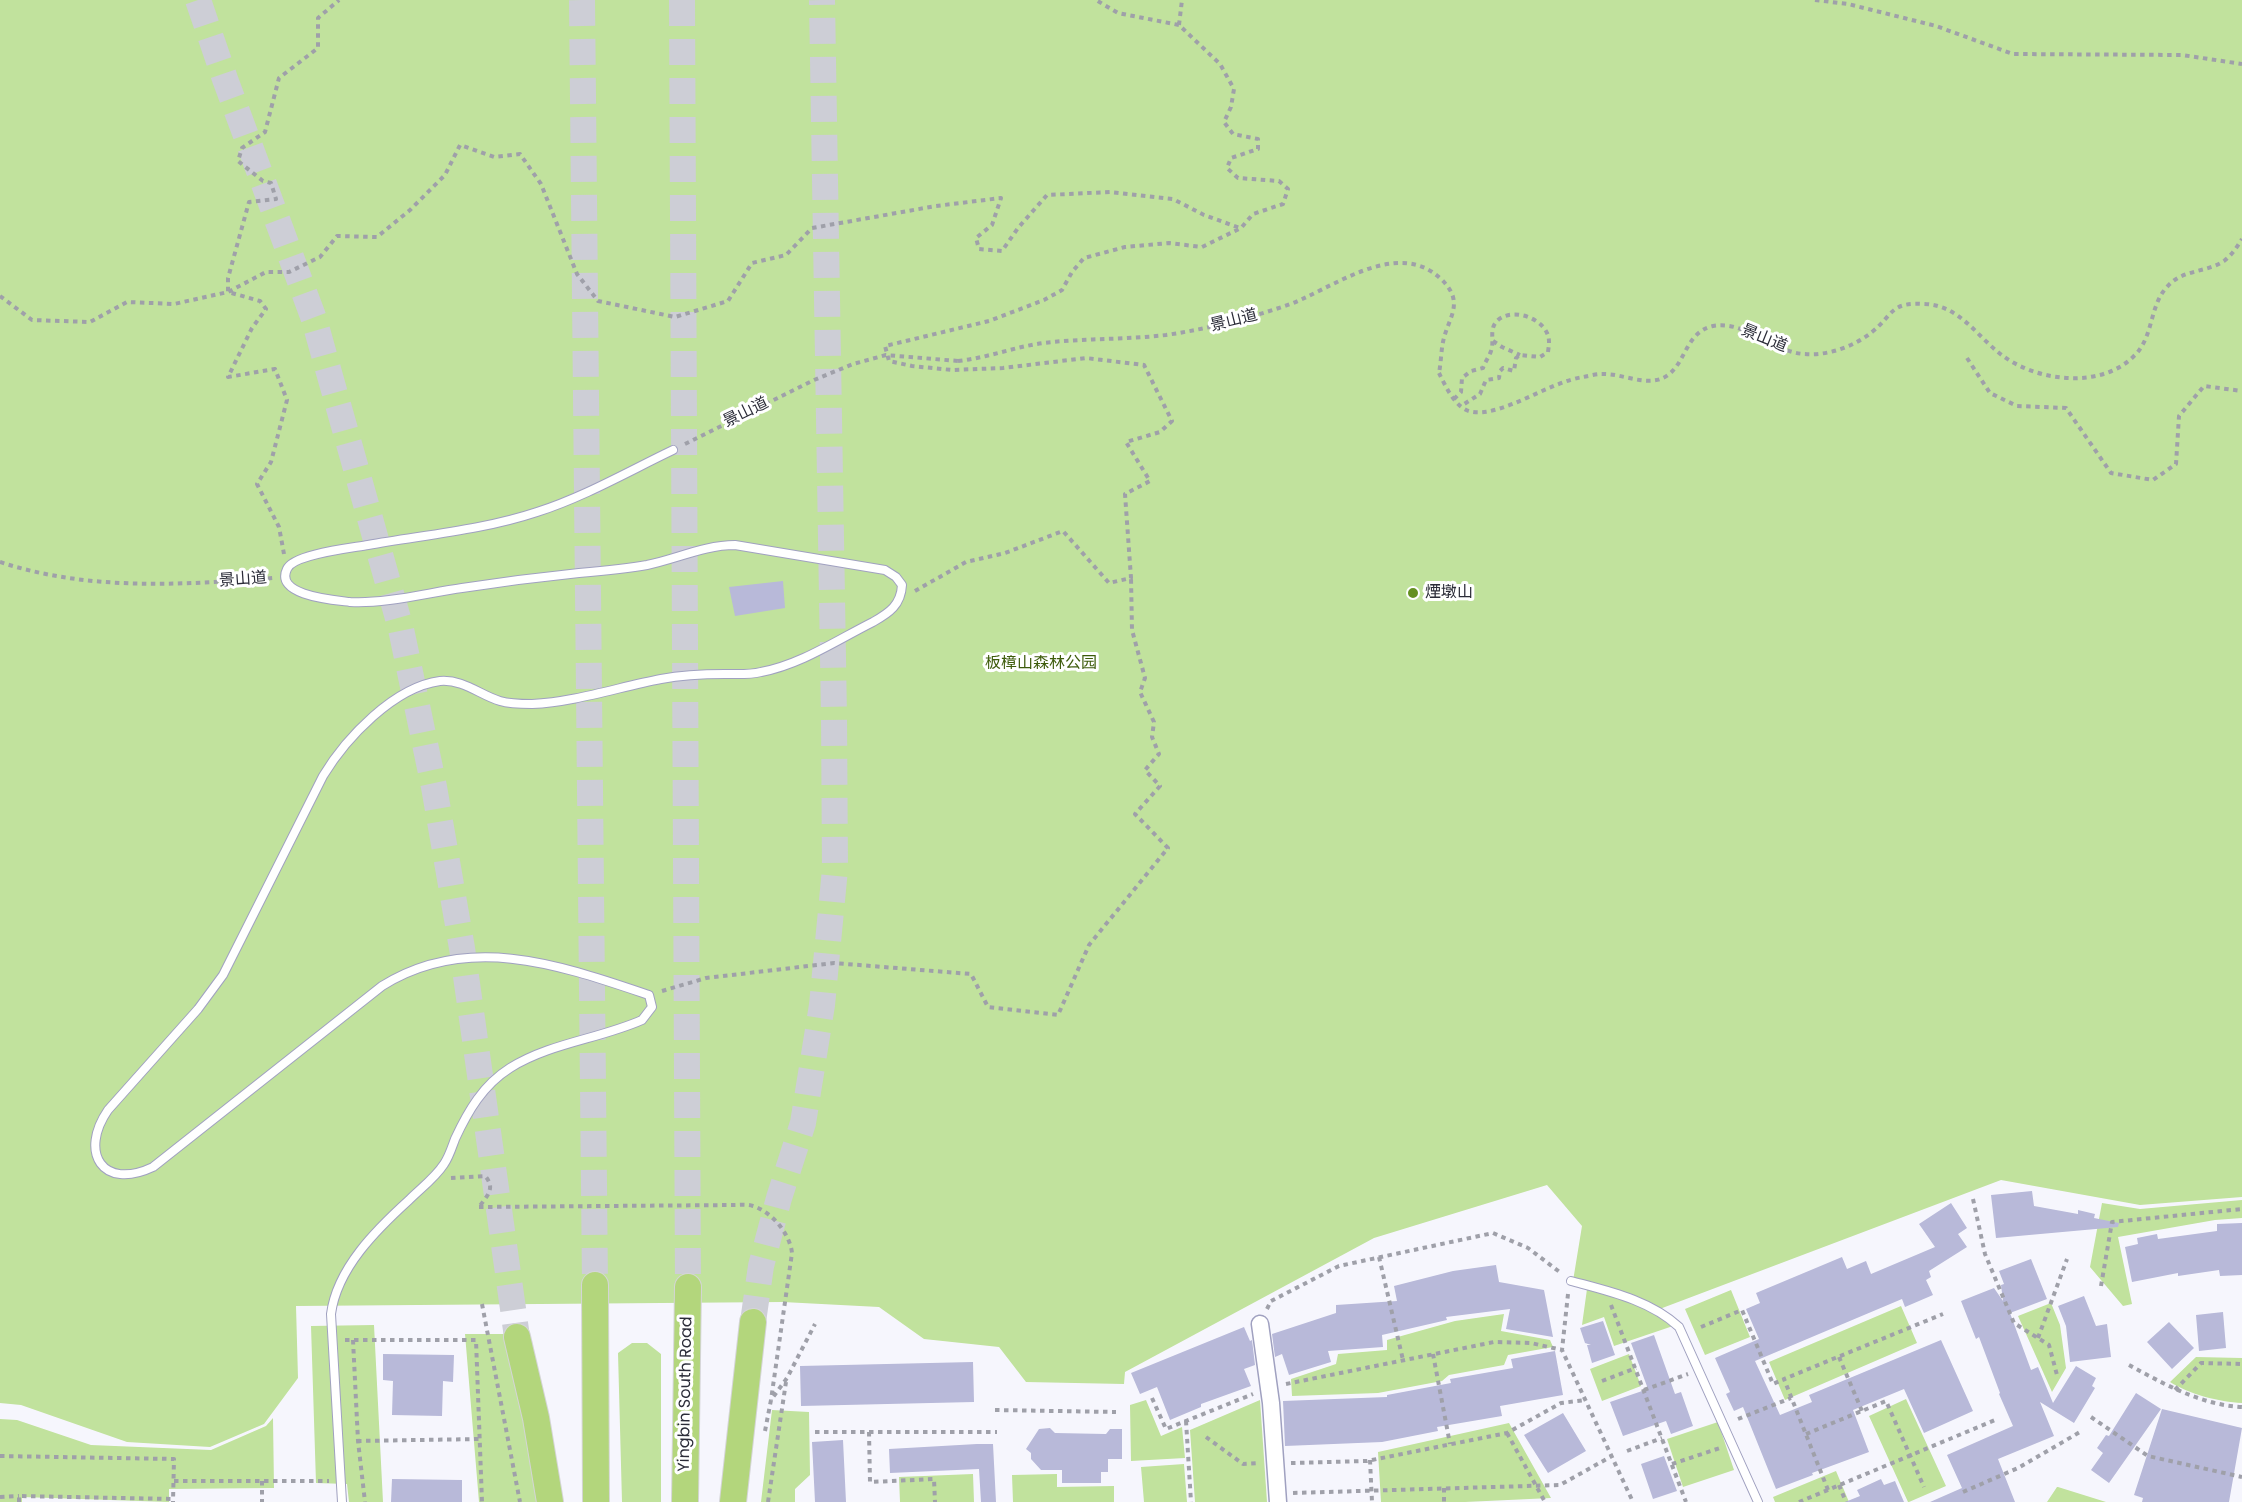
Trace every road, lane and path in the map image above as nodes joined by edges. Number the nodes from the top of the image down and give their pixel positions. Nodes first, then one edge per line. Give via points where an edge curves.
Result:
1 (339, 0) edge
2 (1096, 0) edge
3 (1182, 0) edge
4 (1815, 0) edge
5 (1179, 25) junction
6 (2242, 64) edge
7 (1241, 228) junction
8 (2242, 239) edge
9 (228, 292) junction
10 (0, 296) edge
11 (1492, 340) junction
12 (886, 355) junction
13 (1520, 355) junction
14 (1967, 358) dead end
15 (2242, 391) edge
16 (1454, 399) junction
17 (1461, 406) junction
18 (673, 450) joint
19 (0, 562) edge
20 (286, 572) junction
21 (1131, 578) junction
22 (900, 600) junction
23 (649, 994) junction
24 (431, 1180) junction
25 (1973, 1199) dead end
26 (2242, 1209) edge
27 (1379, 1257) junction
28 (2067, 1259) dead end
29 (1570, 1281) junction
30 (595, 1285) tunnel mouth
31 (2101, 1286) dead end
32 (688, 1287) tunnel mouth
33 (1606, 1290) junction
34 (482, 1304) dead end
35 (1943, 1314) dead end
36 (753, 1322) tunnel mouth
37 (815, 1324) dead end
38 (1260, 1324) joint
39 (1701, 1327) dead end
40 (517, 1337) tunnel mouth
41 (2038, 1338) junction
42 (333, 1340) junction
43 (353, 1340) junction
44 (1562, 1350) junction
45 (1433, 1354) junction
46 (1839, 1357) junction
47 (1403, 1360) junction
48 (2242, 1364) edge
49 (2129, 1365) dead end
50 (1636, 1368) junction
51 (1698, 1370) junction
52 (2057, 1375) dead end
53 (787, 1378) junction
54 (1784, 1379) junction
55 (1602, 1381) dead end
56 (1269, 1387) junction
57 (1644, 1390) junction
58 (2175, 1390) junction
59 (1152, 1398) dead end
60 (1791, 1398) junction
61 (771, 1400) junction
62 (1586, 1400) junction
63 (2242, 1407) edge
64 (995, 1410) dead end
65 (1862, 1411) junction
66 (1116, 1412) dead end
67 (2091, 1417) dead end
68 (1738, 1419) dead end
69 (1995, 1420) dead end
70 (1186, 1422) junction
71 (765, 1432) dead end
72 (815, 1432) dead end
73 (869, 1432) junction
74 (998, 1432) dead end
75 (2080, 1432) dead end
76 (1507, 1433) junction
77 (1806, 1434) junction
78 (1206, 1437) dead end
79 (1662, 1438) junction
80 (480, 1439) junction
81 (358, 1441) junction
82 (338, 1442) junction
83 (1450, 1444) junction
84 (1732, 1444) junction
85 (1627, 1451) dead end
86 (0, 1456) edge
87 (1612, 1456) junction
88 (1910, 1456) junction
89 (1370, 1460) junction
90 (1275, 1463) junction
91 (1672, 1464) junction
92 (2242, 1478) edge
93 (174, 1481) junction
94 (262, 1481) junction
95 (340, 1481) junction
96 (362, 1481) junction
97 (1536, 1485) junction
98 (1839, 1485) junction
99 (1444, 1488) junction
100 (1924, 1488) dead end
101 (1372, 1490) junction
102 (1828, 1490) junction
103 (1963, 1492) dead end
104 (19, 1496) junction
105 (0, 1497) edge
106 (1277, 1498) edge
107 (87, 1500) edge
108 (173, 1501) edge
109 (19, 1502) edge
110 (262, 1502) edge
111 (342, 1502) edge
112 (365, 1502) edge
113 (482, 1502) edge
114 (520, 1502) edge
115 (550, 1502) edge
116 (596, 1502) edge
117 (685, 1502) edge
118 (733, 1502) edge
119 (768, 1502) edge
120 (935, 1502) edge
121 (1191, 1502) edge
122 (1372, 1502) edge
123 (1444, 1502) edge
124 (1545, 1502) edge
125 (1633, 1502) edge
126 (1686, 1502) edge
127 (1758, 1502) edge
128 (1799, 1502) edge
129 (1846, 1502) edge

1 - 9 path via 318,18 318,48 279,78 265,132 242,148 238,161 271,183 276,199 249,202 228,278
2 - 5 path via 1118,13
3 - 5 path
4 - 6 path via 1848,4 1936,26 2013,54 2182,55
5 - 7 path via 1220,64 1234,89 1232,107 1224,122 1233,134 1258,139 1258,149 1231,158 1227,168 1238,178 1279,181 1288,189 1283,204 1253,214
7 - 9 path via 1173,199 1110,192 1047,195 1002,251 979,249 976,238 992,225 1001,198 936,206 812,228 786,255 752,263 728,301 675,317 598,301 577,274 541,184 520,154 494,156 460,145 445,175 377,237 337,236 320,256 289,272 266,272
7 - 12 path via 1202,247 1169,243 1125,247 1084,258 1062,290 1044,300 989,321 885,346
8 - 17 path, 景山道 via 2222,262 2173,281 2158,301 2147,339 2134,356 2117,368 2088,378 2042,374 2020,366 1988,344 1962,317 1945,308 1911,303 1897,307 1862,340 1833,350 1803,355 1747,331 1713,326 1698,334 1670,374 1656,381 1596,375 1558,382 1502,407 1471,412
9 - 10 path via 174,304 127,302 90,322 32,320
9 - 20 path via 260,301 267,309 252,328 228,378 275,369 287,400 271,462 257,484 279,527
11 - 13 path
11 - 13 path via 1492,327 1500,318 1528,316 1547,332 1548,352 1540,357
11 - 16 path via 1483,368 1462,378 1461,392
12 - 16 path, 景山道, bridge via 958,361 1041,343 1166,335 1247,319 1302,300 1374,266 1407,262 1441,279 1455,307 1443,341 1439,373
12 - 18 path, 景山道 via 813,380
12 - 21 path via 889,361 952,370 1086,358 1144,365 1172,421 1160,432 1126,441 1150,481 1125,494
13 - 17 path via 1514,371 1503,368 1499,378 1486,380 1480,394
14 - 15 path via 1990,393 2017,406 2066,408 2111,473 2154,480 2176,464 2179,416 2204,386
16 - 17 path, 景山道
18 - 20 lane, 景山道 via 537,512 325,553 292,563
19 - 20 path, 景山道 via 72,579 129,584 217,582
20 - 22 lane via 288,584 300,592 318,599 363,603 648,564 735,545 876,567 896,577 902,585
21 - 22 path via 1109,583 1063,531 1005,553 966,562
21 - 23 path via 1132,630 1145,678 1140,692 1154,722 1152,737 1159,754 1145,770 1160,786 1135,814 1168,848 1089,945 1058,1015 988,1007 971,975 834,963 706,978
22 - 23 lane via 873,622 772,670 694,675 531,704 500,701 469,686 441,681 406,693 388,705 335,756 223,975 99,1123 95,1138 100,1164 122,1176 153,1167 381,986 414,969 471,958 523,960 565,967
23 - 24 lane via 652,1007 642,1020 541,1052 494,1080 479,1096 445,1163
24 - 42 lane via 349,1268 333,1301
24 - 61 path via 485,1176 491,1189 479,1207 741,1205 754,1206 769,1215 785,1234 792,1253
25 - 41 path via 1985,1254 2014,1323
26 - 31 path via 2112,1222
27 - 29 path via 1493,1233 1528,1248
27 - 38 path via 1339,1266 1271,1301
27 - 47 path
28 - 41 path
29 - 33 lane
29 - 44 path
30 - 116 main road
32 - 117 main road, Yingbin South Road
33 - 50 path
33 - 51 lane via 1666,1315 1679,1327
34 - 114 path
35 - 46 path
36 - 118 main road
37 - 53 path
38 - 56 street
39 - 54 path via 1742,1310 1773,1384
40 - 115 main road
41 - 52 path via 2049,1345
42 - 43 path
42 - 82 lane
43 - 80 path via 476,1340
43 - 81 path
44 - 45 path via 1531,1343 1494,1342
44 - 62 path
45 - 47 path
45 - 83 path
46 - 54 path
46 - 65 path
47 - 56 path
48 - 58 path via 2201,1363
49 - 58 path
50 - 55 path
50 - 57 path
51 - 57 path
51 - 84 lane
53 - 61 path
53 - 119 path
54 - 60 path
56 - 70 path
56 - 90 street
57 - 79 path
58 - 63 path
59 - 70 path via 1166,1429
60 - 68 path
60 - 77 path
61 - 71 path
62 - 76 path via 1561,1403
62 - 87 path
64 - 66 path
65 - 77 path
65 - 88 path via 1886,1401
67 - 92 path via 2148,1456
69 - 88 path
70 - 121 path
72 - 73 path
73 - 74 path
73 - 120 path via 870,1482 934,1479
75 - 103 path via 2018,1468
76 - 83 path
76 - 97 path
77 - 102 path
78 - 90 path via 1243,1464
79 - 85 path
79 - 91 path
80 - 81 path
80 - 113 path
81 - 82 path
81 - 96 path
82 - 95 lane
83 - 89 path
84 - 91 path
84 - 127 lane
86 - 93 path via 174,1459
87 - 97 path via 1560,1485
87 - 125 path
88 - 98 path
88 - 100 path
89 - 90 path
89 - 101 path
90 - 106 street
91 - 126 path
93 - 94 path
93 - 108 path
94 - 95 path
94 - 110 path
95 - 96 path
95 - 111 lane
96 - 112 path
97 - 99 path
97 - 124 path
98 - 102 path
98 - 129 path
99 - 101 path
99 - 123 path
101 - 106 path
101 - 122 path
102 - 128 path
104 - 105 path
104 - 107 path
104 - 109 path
107 - 108 path

